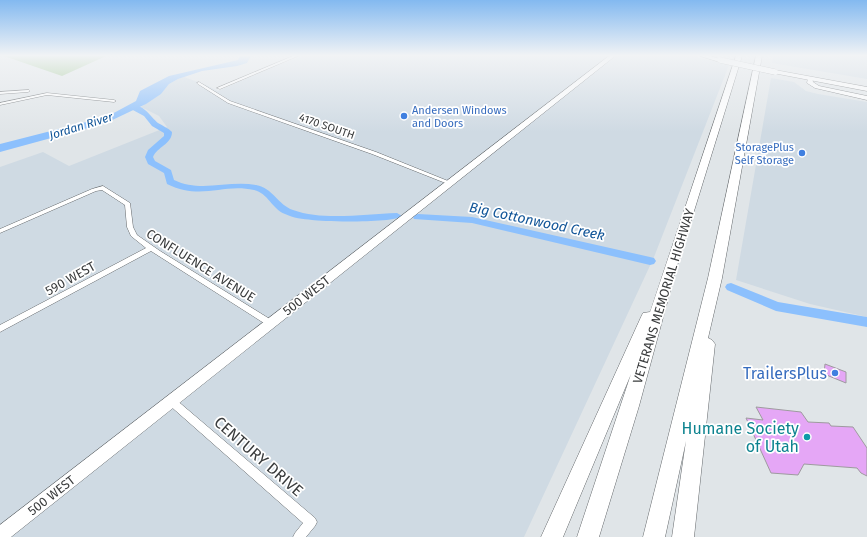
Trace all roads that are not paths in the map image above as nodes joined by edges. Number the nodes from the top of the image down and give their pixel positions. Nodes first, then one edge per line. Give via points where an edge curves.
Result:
1 (236, 81) edge
2 (581, 81) edge
3 (731, 81) edge
4 (754, 81) edge
5 (800, 81) edge
6 (810, 81) edge
7 (826, 81) edge
8 (199, 83) dead end
9 (813, 86) junction
10 (219, 88) dead end
11 (867, 89) edge
12 (28, 91) dead end
13 (0, 93) edge
14 (867, 98) edge
15 (114, 101) dead end
16 (0, 104) edge
17 (450, 183) junction
18 (0, 231) edge
19 (151, 248) junction
20 (671, 266) junction
21 (715, 278) junction
22 (270, 323) junction
23 (0, 329) edge
24 (171, 401) junction
25 (0, 535) edge
26 (299, 537) edge
27 (552, 537) edge
28 (588, 537) edge
29 (654, 537) edge
30 (683, 537) edge

1 - 10 street
2 - 17 main road, 500 WEST
3 - 20 highway, VETERANS MEMORIAL HIGHWAY
4 - 21 highway
5 - 9 main road
6 - 9 street
7 - 11 main road
8 - 17 street, 4170 SOUTH via 229,102 374,153
9 - 14 street
12 - 13 street
15 - 16 street via 47,94
17 - 22 main road, 500 WEST
18 - 19 street, CONFLUENCE AVENUE via 100,188 128,204 131,233
19 - 22 street, CONFLUENCE AVENUE
19 - 23 street, 590 WEST
20 - 27 highway
20 - 28 highway, VETERANS MEMORIAL HIGHWAY
21 - 29 highway
21 - 30 highway
22 - 24 main road, 500 WEST
24 - 25 main road, 500 WEST
24 - 26 street, CENTURY DRIVE via 311,522

